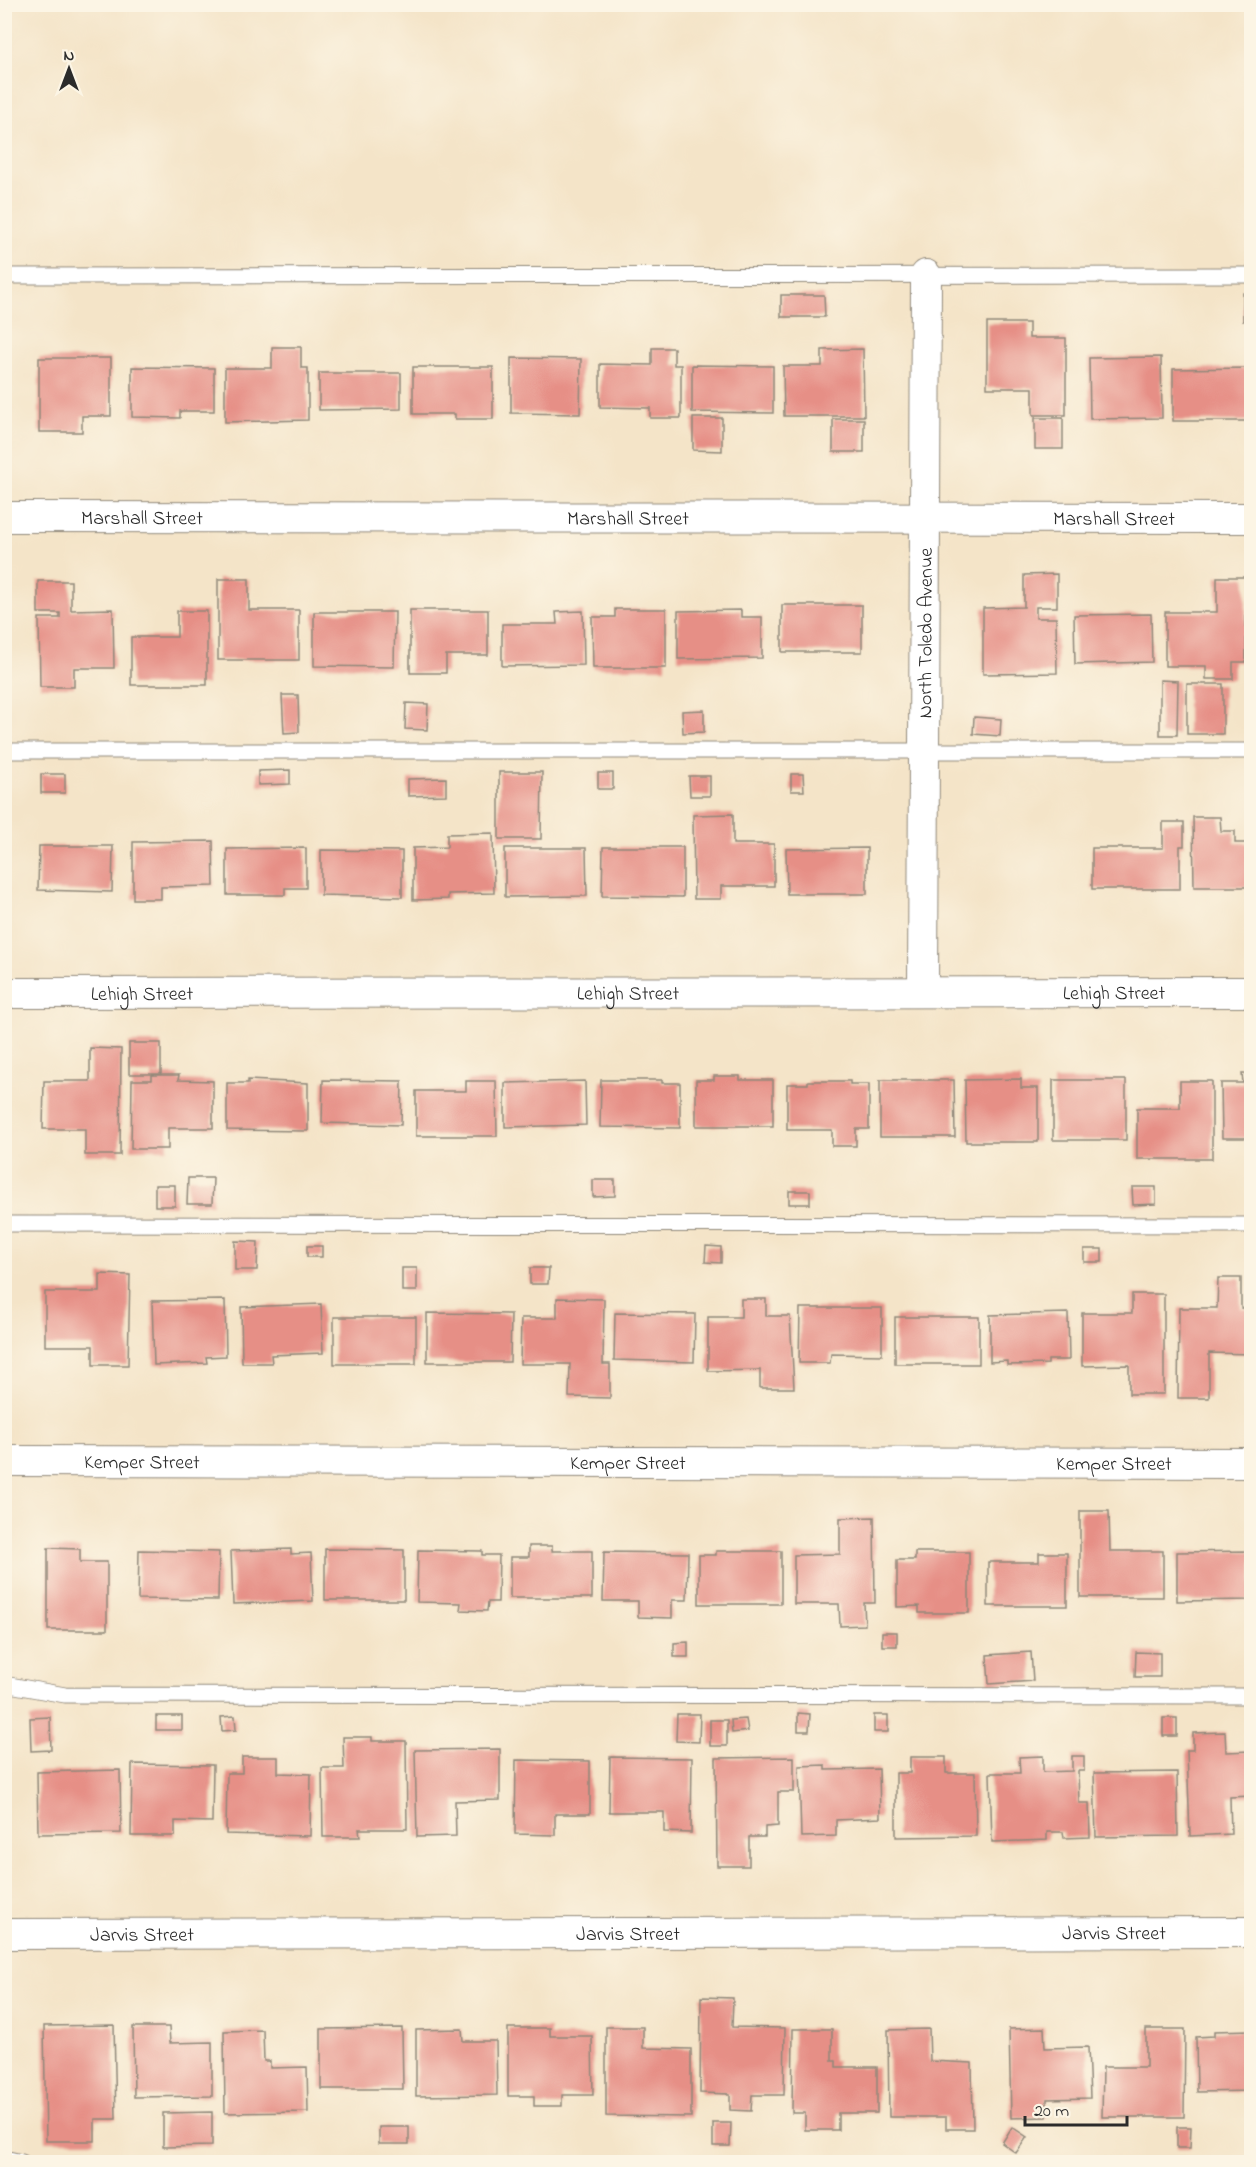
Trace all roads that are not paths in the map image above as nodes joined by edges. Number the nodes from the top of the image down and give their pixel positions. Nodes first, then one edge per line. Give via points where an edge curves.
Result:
1 (926, 275) junction
2 (1251, 275) edge
3 (4, 276) edge
4 (4, 517) edge
5 (924, 518) junction
6 (1251, 518) edge
7 (4, 751) edge
8 (924, 751) junction
9 (1251, 751) edge
10 (923, 991) junction
11 (1251, 992) edge
12 (4, 993) edge
13 (4, 1224) edge
14 (1251, 1225) edge
15 (4, 1461) edge
16 (1251, 1463) edge
17 (4, 1684) edge
18 (1251, 1696) edge
19 (1251, 1932) edge
20 (4, 1934) edge
21 (4, 2158) edge
22 (22, 2163) edge

1 - 2 lane
1 - 3 lane
1 - 5 street, North Toledo Avenue
4 - 5 street, Marshall Street
5 - 6 street, Marshall Street
5 - 8 street, North Toledo Avenue
7 - 8 lane
8 - 9 lane
8 - 10 street, North Toledo Avenue
10 - 11 street, Lehigh Street
10 - 12 street, Lehigh Street
13 - 14 lane
15 - 16 street, Kemper Street
17 - 18 lane via 65,1695
19 - 20 street, Jarvis Street
21 - 22 lane

